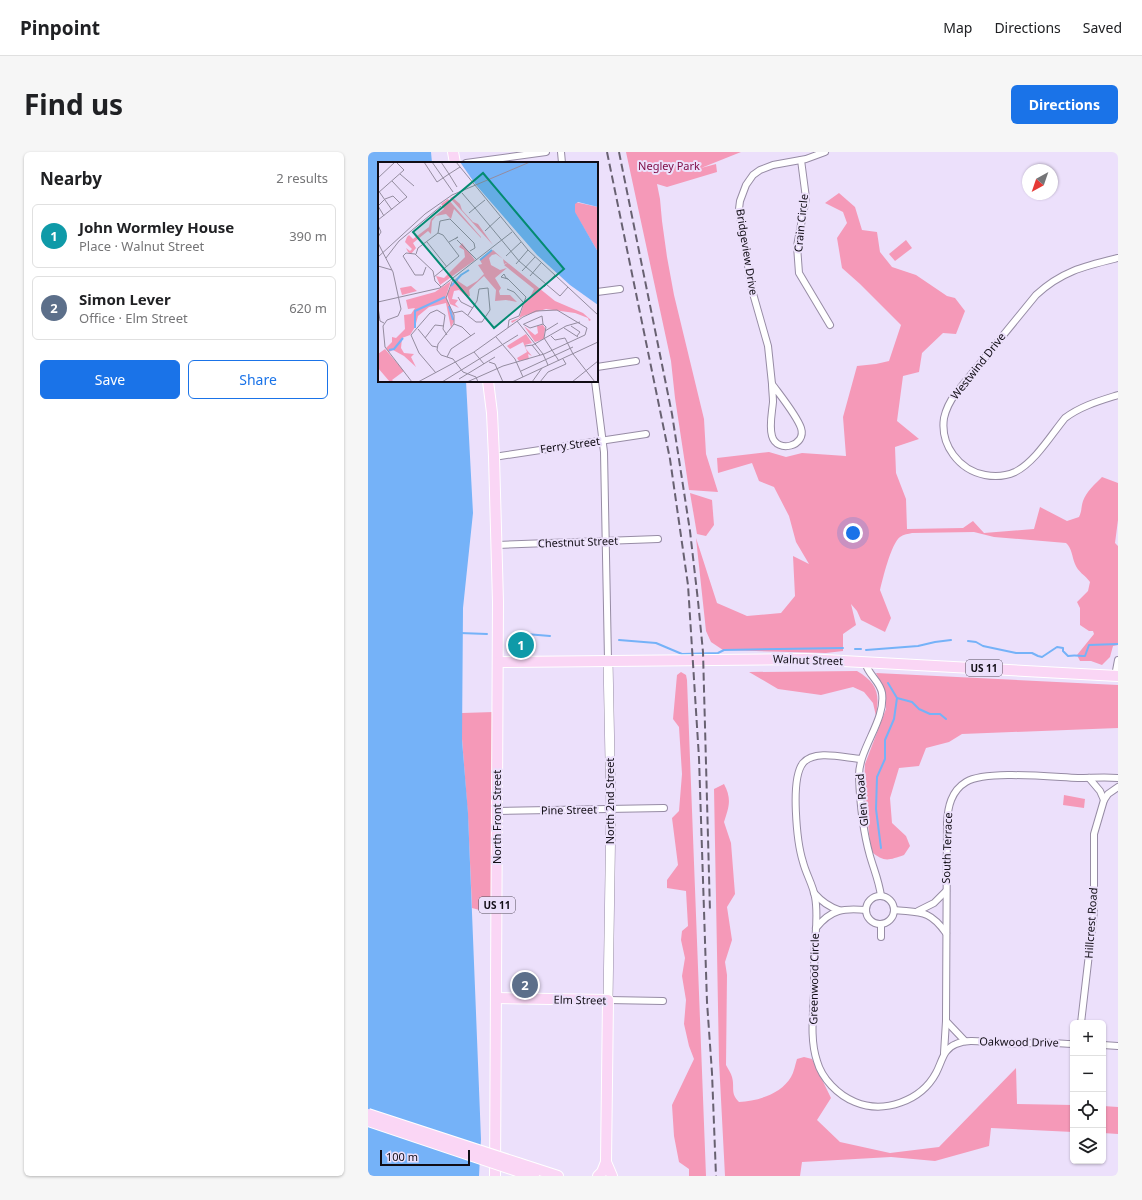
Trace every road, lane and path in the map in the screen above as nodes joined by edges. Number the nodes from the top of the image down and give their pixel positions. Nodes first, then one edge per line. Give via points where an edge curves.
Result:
1 (453, 152) edge
2 (546, 152) edge
3 (561, 152) edge
4 (825, 152) edge
5 (801, 160) junction
6 (455, 162) edge
7 (473, 162) edge
8 (562, 162) edge
9 (1118, 258) edge
10 (620, 289) dead end
11 (598, 292) edge
12 (830, 325) dead end
13 (636, 361) dead end
14 (598, 367) edge
15 (488, 382) edge
16 (595, 382) edge
17 (772, 384) junction
18 (1118, 394) edge
19 (646, 434) dead end
20 (604, 440) junction
21 (494, 457) junction
22 (658, 540) dead end
23 (606, 542) junction
24 (497, 545) junction
25 (608, 660) junction
26 (1118, 660) edge
27 (498, 662) junction
28 (865, 662) junction
29 (1116, 676) edge
30 (861, 759) junction
31 (1089, 778) junction
32 (1118, 778) edge
33 (1118, 787) edge
34 (1104, 800) junction
35 (664, 808) dead end
36 (611, 810) junction
37 (498, 811) junction
38 (946, 891) junction
39 (814, 893) junction
40 (881, 896) junction
41 (840, 910) junction
42 (866, 910) junction
43 (894, 910) junction
44 (918, 912) junction
45 (881, 924) junction
46 (816, 928) junction
47 (946, 933) junction
48 (881, 937) dead end
49 (496, 998) junction
50 (608, 1000) junction
51 (663, 1001) dead end
52 (946, 1020) junction
53 (1081, 1020) edge
54 (965, 1041) junction
55 (1070, 1044) edge
56 (1106, 1045) edge
57 (1118, 1046) edge
58 (944, 1053) junction
59 (368, 1114) edge
60 (368, 1121) edge
61 (606, 1162) junction
62 (517, 1167) junction
63 (495, 1176) edge
64 (534, 1176) edge
65 (558, 1176) edge
66 (598, 1176) edge
67 (612, 1176) edge

1 - 6 main road
2 - 7 street
3 - 8 street
4 - 5 street, Bridgeview Drive
5 - 12 street, Crain Circle via 806,198 797,246 799,273
5 - 17 street, Bridgeview Drive via 760,170 748,182 740,201 739,209 752,290 768,346
9 - 18 street, Westwind Drive via 1068,272 1036,295 956,393 946,411 944,434 951,451 967,468 989,475 1007,475 1026,465 1065,418 1088,405
10 - 11 street
13 - 14 street
15 - 21 main road, North Front Street
16 - 20 street, North 2nd Street
17 - 17 street, Bridgeview Drive via 801,428 799,439 790,446 781,446 772,438
19 - 20 street, Ferry Street
20 - 21 street, Ferry Street
20 - 23 street, North 2nd Street
21 - 24 main road, North Front Street
22 - 23 street, Chestnut Street
23 - 24 street, Chestnut Street
23 - 25 street, North 2nd Street
24 - 27 main road, North Front Street
25 - 27 main road, Walnut Street / US 11
25 - 28 main road, Walnut Street / US 11 via 768,658
25 - 36 street, North 2nd Street
26 - 29 street
27 - 37 main road, North Front Street / US 11
28 - 29 main road, Walnut Street / US 11
28 - 30 street, Glen Road via 867,670 879,686 882,700 878,719
30 - 39 street, Greenwood Circle via 815,756 804,762 798,773 796,786 799,842 803,863
30 - 40 street, Glen Road via 859,777 864,827
31 - 32 street, South Terrace
31 - 34 street
31 - 38 street, South Terrace via 988,776 961,786 952,798 948,810
33 - 34 street
34 - 53 street, Hillcrest Road via 1094,834 1094,911
35 - 36 street, Pine Street
36 - 37 street, Pine Street
36 - 50 street, North 2nd Street
37 - 49 main road, North Front Street / US 11
38 - 44 street
38 - 47 street, South Terrace
39 - 41 street via 820,900
39 - 46 street, Greenwood Circle
40 - 42 street via 872,899
40 - 43 street via 892,902
41 - 42 street
41 - 46 street via 828,915
42 - 45 street via 869,918
43 - 44 street
43 - 45 street via 890,920
44 - 47 street via 930,916
45 - 48 street
46 - 58 street, Greenwood Circle via 814,1048 821,1071 834,1089 849,1099 865,1105 898,1103 927,1085 936,1073
47 - 52 street, South Terrace
49 - 50 main road, Elm Street
49 - 63 main road, North Front Street / US 11
50 - 51 street, Elm Street
50 - 61 main road, North 2nd Street
52 - 54 street
52 - 58 street, Greenwood Circle
54 - 55 street, Oakwood Drive
54 - 58 street via 954,1044
56 - 57 street
59 - 62 main road, bridge
60 - 62 main road, bridge
61 - 66 main road
61 - 67 main road
62 - 64 main road
62 - 65 main road

